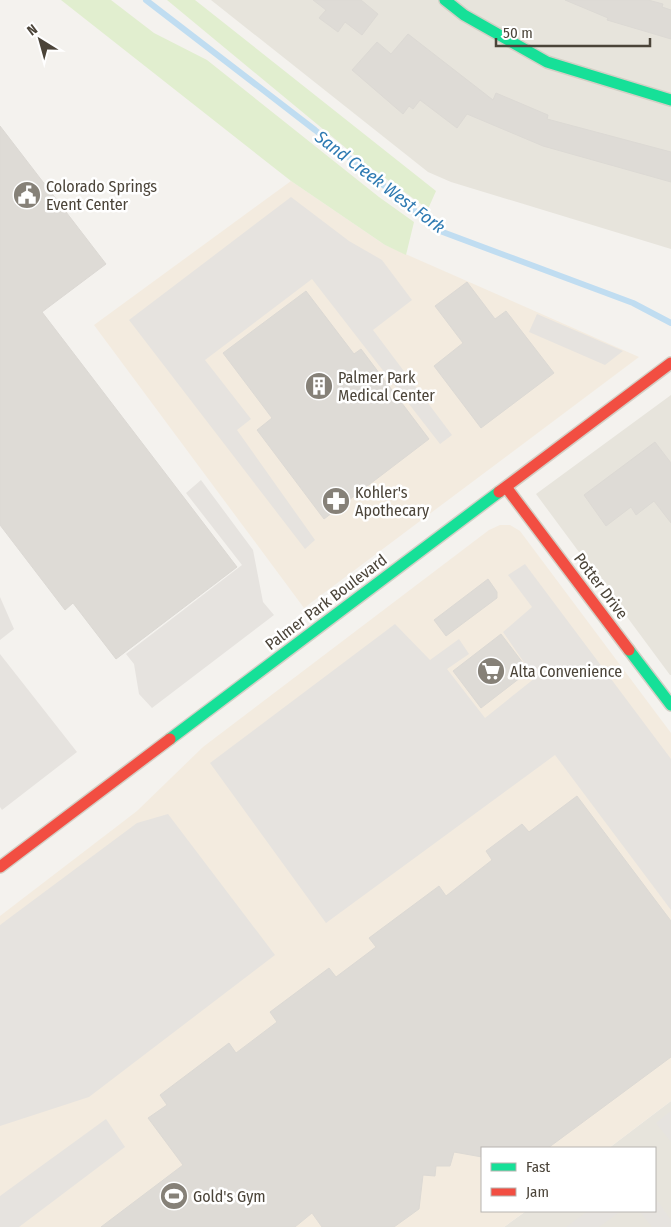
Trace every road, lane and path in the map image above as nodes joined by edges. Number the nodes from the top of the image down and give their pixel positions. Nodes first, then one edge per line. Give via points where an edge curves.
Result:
1 (445, 0) edge
2 (671, 100) edge
3 (667, 365) edge
4 (506, 487) junction
5 (671, 705) edge
6 (0, 867) edge

1 - 2 main road via 464,15 547,62
3 - 4 main road, Palmer Park Boulevard
4 - 5 main road, Potter Drive
4 - 6 main road, Palmer Park Boulevard

